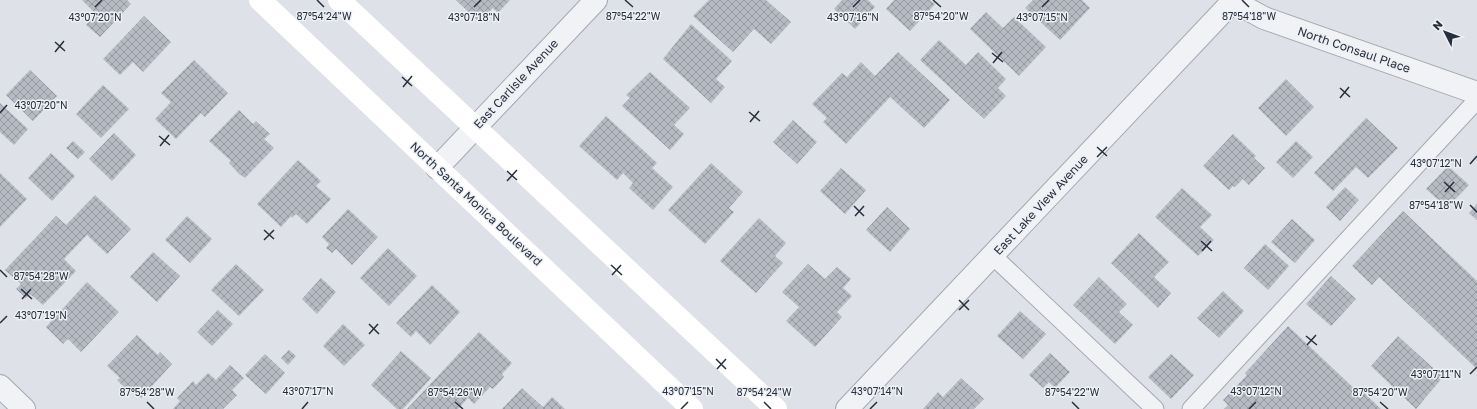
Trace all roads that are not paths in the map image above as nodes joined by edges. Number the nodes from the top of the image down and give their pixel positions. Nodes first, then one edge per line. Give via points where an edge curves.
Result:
1 (260, 0) edge
2 (339, 0) edge
3 (596, 0) edge
4 (1233, 0) edge
5 (1477, 93) edge
6 (1477, 100) edge
7 (475, 127) junction
8 (437, 168) junction
9 (992, 256) junction
10 (0, 386) edge
11 (24, 409) edge
12 (692, 409) edge
13 (776, 409) edge
14 (847, 409) edge
15 (1155, 409) edge
16 (1190, 409) edge

1 - 8 street, North Santa Monica Boulevard
2 - 7 street
3 - 7 street, East Carlisle Avenue
4 - 5 street, North Consaul Place via 1264,18
4 - 9 street, East Lake View Avenue
6 - 16 lane
7 - 8 street, East Carlisle Avenue
7 - 13 street
8 - 12 street, North Santa Monica Boulevard
9 - 14 street, East Lake View Avenue
9 - 15 lane
10 - 11 street

